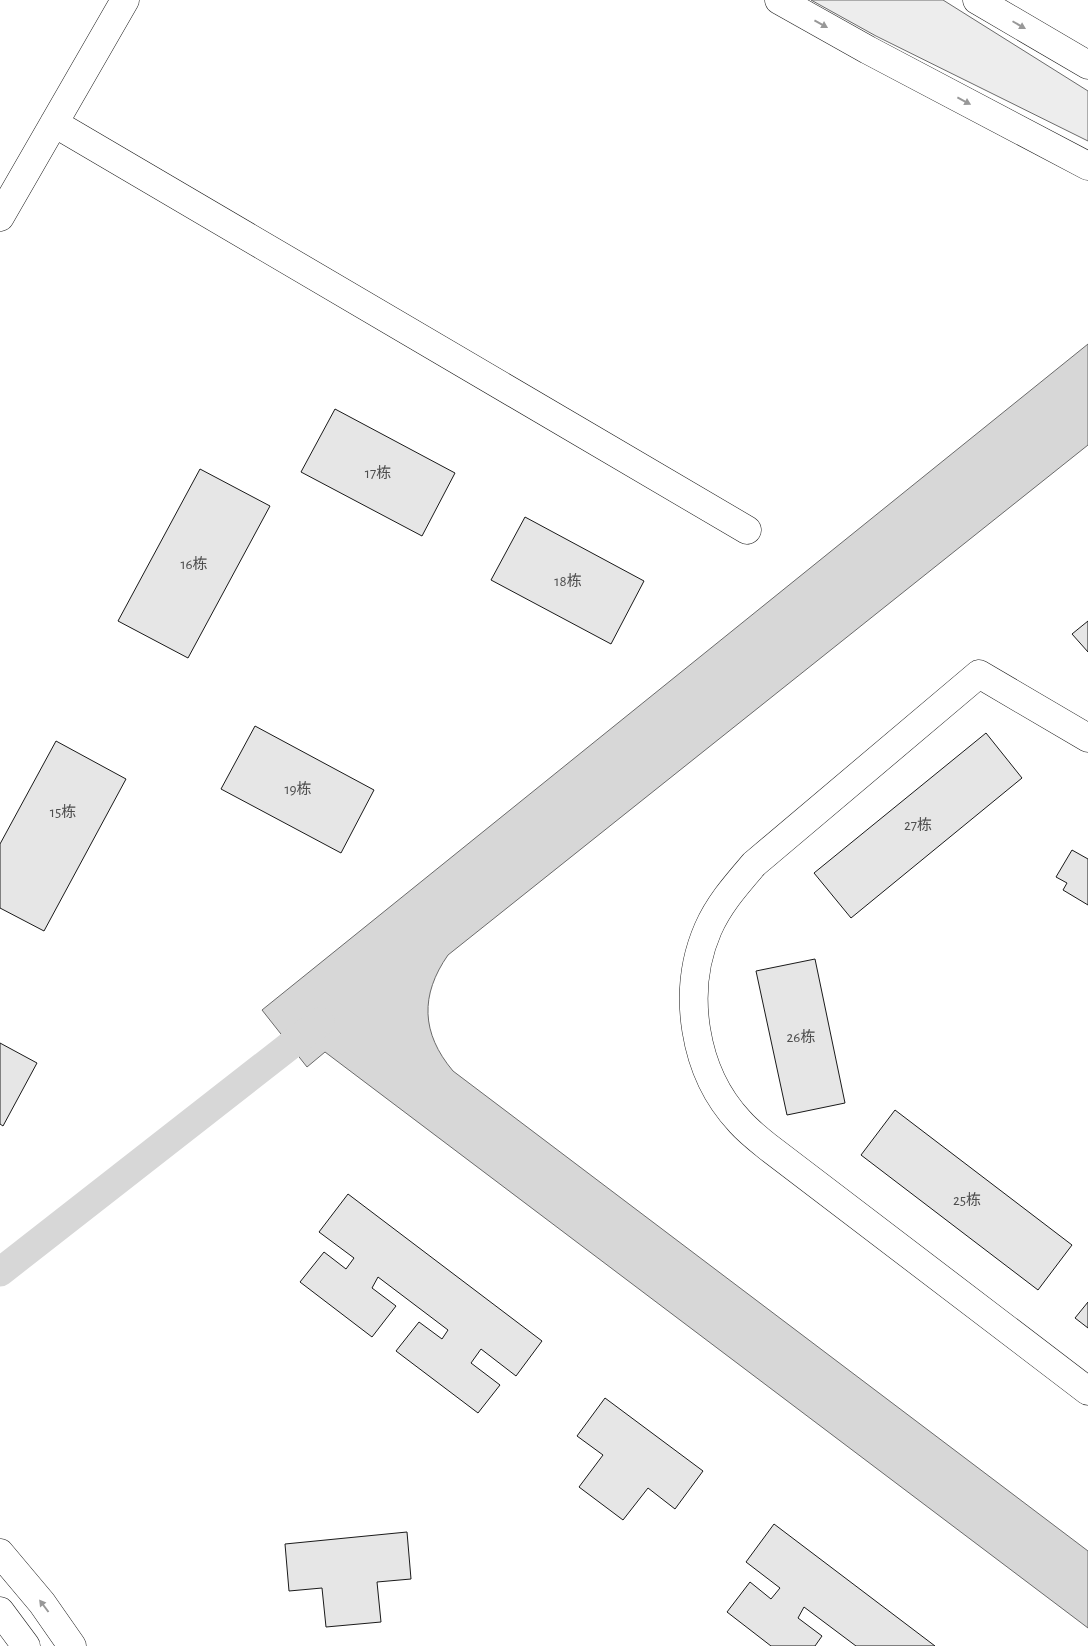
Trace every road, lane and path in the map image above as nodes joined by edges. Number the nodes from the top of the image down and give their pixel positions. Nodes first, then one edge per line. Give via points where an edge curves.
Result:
1 (125, 0) edge
2 (779, 0) edge
3 (977, 0) edge
4 (1088, 65) edge
5 (54, 123) junction
6 (1088, 166) edge
7 (0, 217) edge
8 (748, 530) dead end
9 (1088, 738) edge
10 (1088, 1391) edge
11 (0, 1554) edge
12 (0, 1612) edge
13 (26, 1646) edge
14 (72, 1646) edge

1 - 5 main road
2 -> 6 main road
3 -> 4 main road
5 - 7 main road
5 - 8 main road
9 - 10 main road via 979,674 754,864 728,894 705,938 696,969 693,1009 700,1050 715,1088 739,1121 768,1147
14 -> 11 main road via 42,1603
12 - 13 main road

